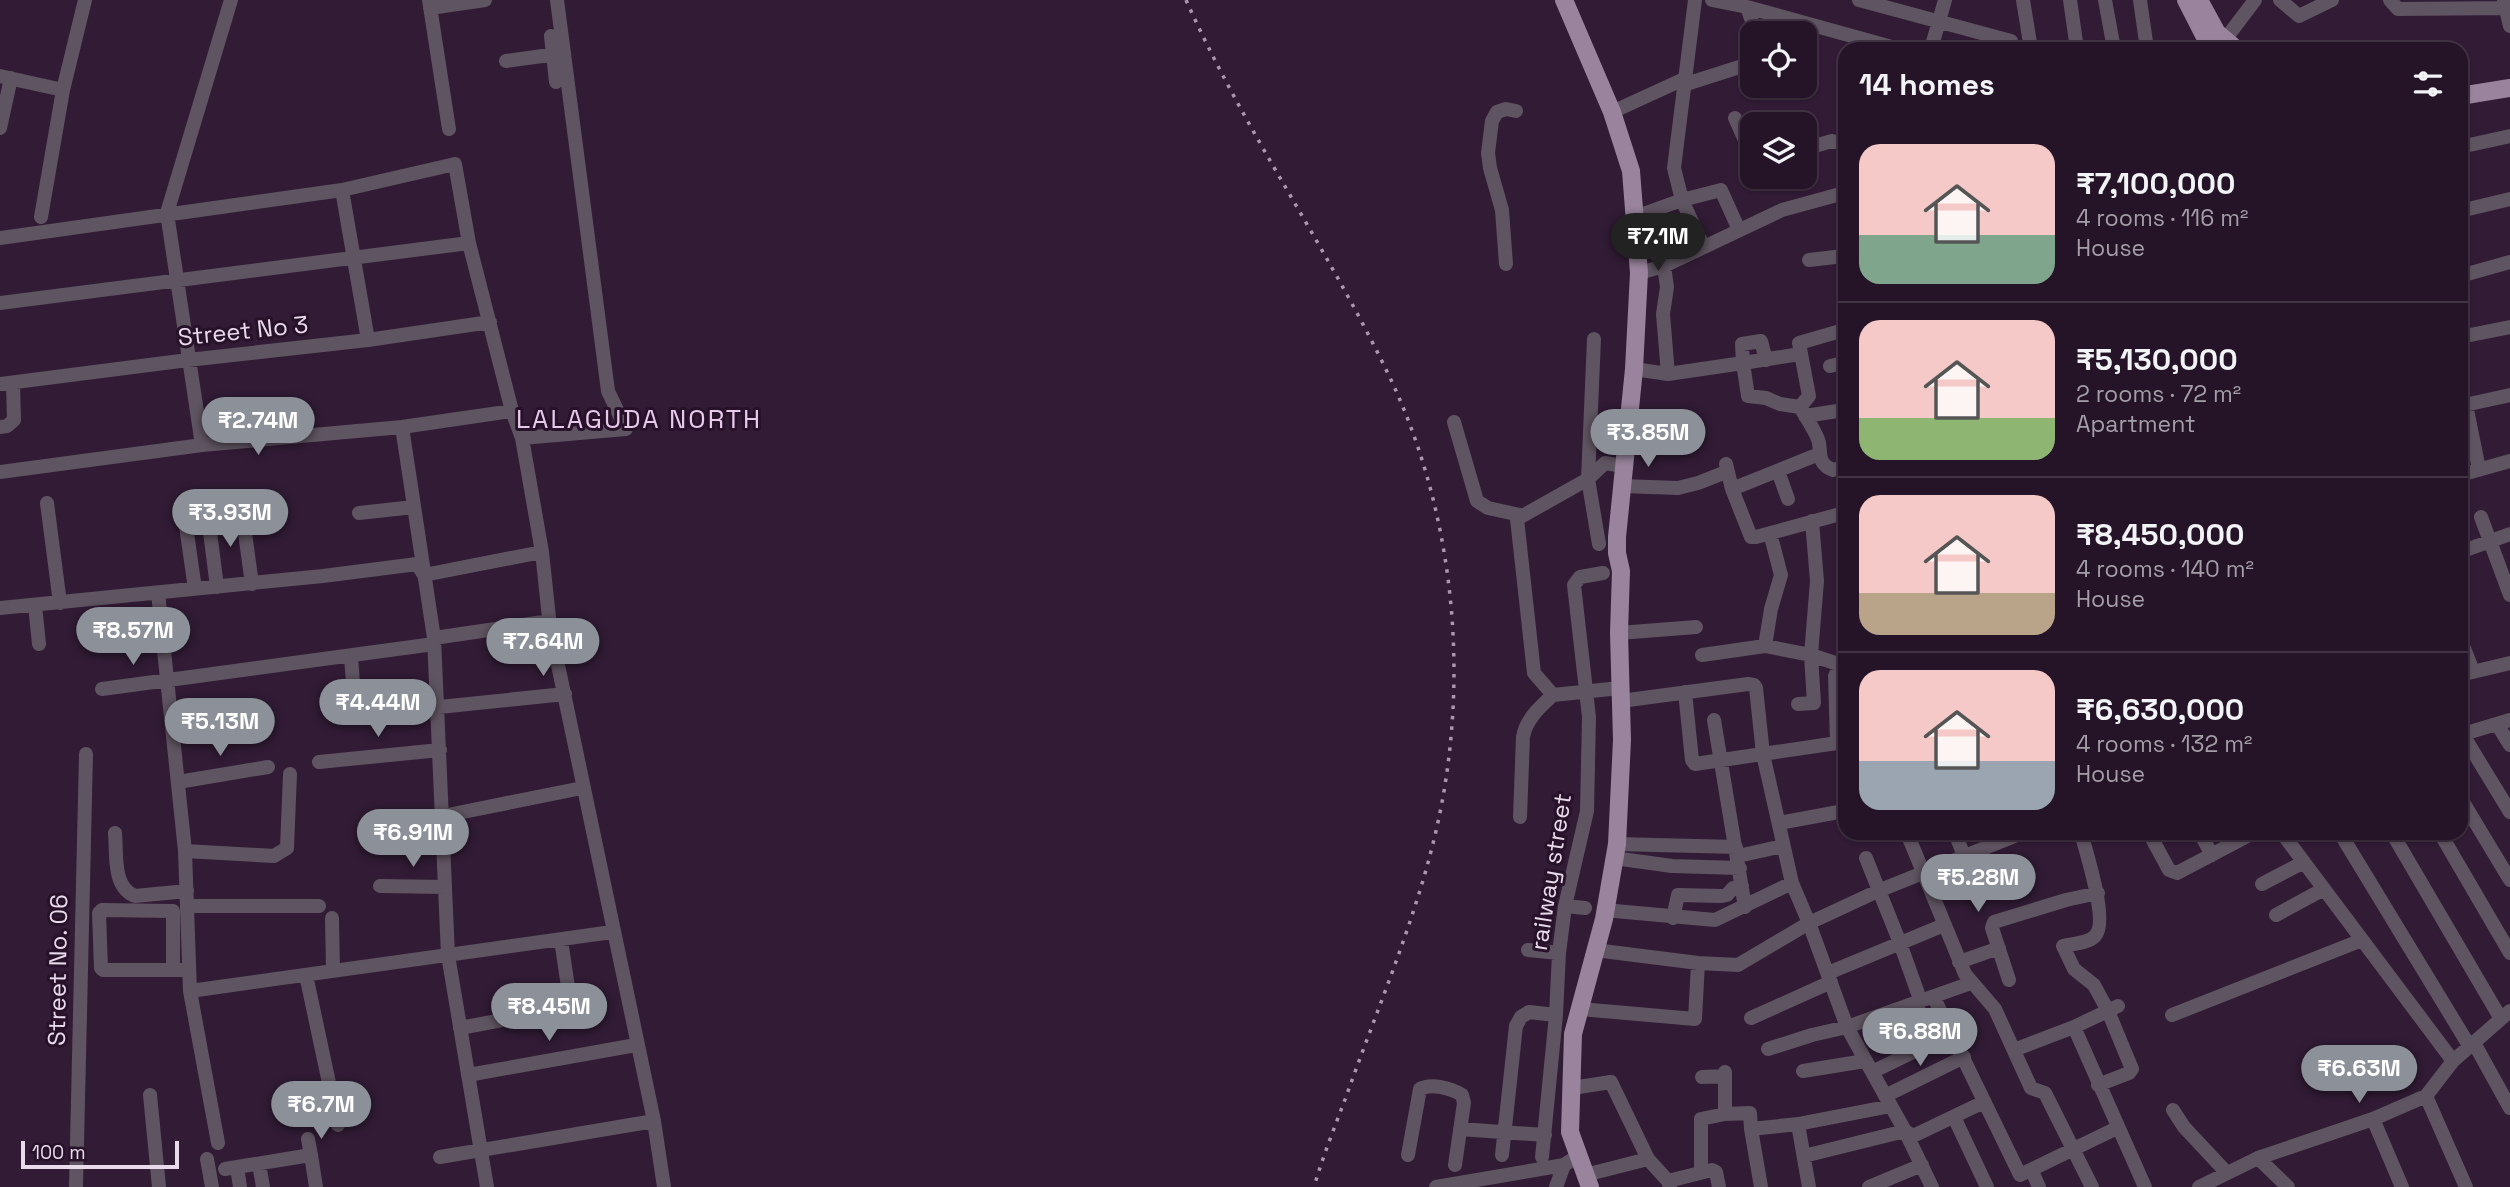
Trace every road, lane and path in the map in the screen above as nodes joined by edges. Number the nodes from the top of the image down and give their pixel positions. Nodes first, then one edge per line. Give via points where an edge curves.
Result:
1 (85, 0) edge
2 (231, 0) edge
3 (485, 0) edge
4 (557, 0) edge
5 (1564, 0) edge
6 (1695, 0) edge
7 (1712, 0) edge
8 (1859, 0) edge
9 (1945, 0) edge
10 (2023, 0) edge
11 (2070, 0) edge
12 (2105, 0) edge
13 (2140, 0) edge
14 (2186, 0) edge
15 (2199, 0) edge
16 (2255, 0) edge
17 (2280, 0) edge
18 (2332, 0) edge
19 (2390, 0) edge
20 (430, 4) edge
21 (2507, 5) edge
22 (1747, 7) junction
23 (1752, 21) edge
24 (1938, 22) junction
25 (2510, 26) edge
26 (551, 36) dead end
27 (2011, 41) dead end
28 (1874, 42) edge
29 (1933, 42) edge
30 (2030, 42) edge
31 (2076, 42) edge
32 (2113, 42) edge
33 (2146, 42) edge
34 (2222, 42) edge
35 (2223, 42) edge
36 (2228, 42) edge
37 (559, 54) junction
38 (506, 61) dead end
39 (1740, 66) edge
40 (6, 77) edge
41 (2510, 79) edge
42 (556, 82) dead end
43 (1684, 82) junction
44 (2468, 84) edge
45 (2510, 88) edge
46 (63, 90) junction
47 (2468, 95) edge
48 (1516, 111) dead end
49 (1612, 112) junction
50 (1735, 118) dead end
51 (0, 128) edge
52 (449, 129) dead end
53 (1740, 129) edge
54 (2510, 136) edge
55 (1838, 142) edge
56 (1817, 145) edge
57 (2468, 145) edge
58 (342, 190) junction
59 (1838, 195) edge
60 (2510, 199) edge
61 (1682, 200) junction
62 (2468, 209) edge
63 (167, 213) junction
64 (41, 217) dead end
65 (1635, 217) junction
66 (1739, 230) junction
67 (0, 238) edge
68 (469, 243) junction
69 (1703, 246) junction
70 (1838, 257) edge
71 (353, 258) junction
72 (1809, 260) dead end
73 (2510, 262) edge
74 (1506, 264) dead end
75 (1664, 266) junction
76 (1639, 273) junction
77 (2468, 274) edge
78 (176, 280) junction
79 (0, 303) edge
80 (490, 322) junction
81 (2510, 327) edge
82 (1838, 332) edge
83 (2468, 335) edge
84 (1594, 339) dead end
85 (368, 340) junction
86 (1800, 354) junction
87 (188, 359) junction
88 (1766, 360) junction
89 (1743, 363) junction
90 (1634, 369) junction
91 (1668, 374) junction
92 (7, 384) edge
93 (2510, 396) edge
94 (2468, 404) edge
95 (1838, 410) edge
96 (512, 411) junction
97 (1802, 412) junction
98 (1454, 422) dead end
99 (2468, 425) edge
100 (0, 427) edge
101 (402, 427) junction
102 (522, 439) junction
103 (1590, 443) junction
104 (202, 445) junction
105 (1819, 454) junction
106 (2510, 461) edge
107 (1605, 463) junction
108 (1623, 466) junction
109 (1838, 468) edge
110 (2479, 469) junction
111 (1778, 471) junction
112 (0, 472) edge
113 (2468, 472) edge
114 (1588, 479) junction
115 (1622, 486) junction
116 (1732, 489) junction
117 (1788, 499) dead end
118 (47, 503) dead end
119 (241, 504) dead end
120 (414, 507) junction
121 (359, 513) dead end
122 (179, 514) dead end
123 (1838, 514) edge
124 (1520, 515) junction
125 (2481, 517) dead end
126 (1812, 521) junction
127 (1770, 533) junction
128 (2510, 534) edge
129 (2489, 541) junction
130 (1599, 544) dead end
131 (2468, 549) edge
132 (541, 552) junction
133 (1603, 573) dead end
134 (424, 575) junction
135 (243, 580) junction
136 (217, 587) junction
137 (192, 590) junction
138 (158, 593) junction
139 (2510, 595) edge
140 (60, 603) junction
141 (35, 605) junction
142 (0, 608) edge
143 (550, 621) junction
144 (1696, 627) dead end
145 (1619, 633) junction
146 (434, 641) junction
147 (39, 644) dead end
148 (1765, 646) junction
149 (1702, 655) dead end
150 (1811, 655) junction
151 (351, 656) junction
152 (1838, 659) edge
153 (2510, 663) edge
154 (1838, 669) edge
155 (2468, 673) edge
156 (167, 681) junction
157 (102, 689) dead end
158 (1587, 690) junction
159 (1685, 692) junction
160 (565, 694) junction
161 (1620, 694) junction
162 (1552, 695) junction
163 (1798, 704) dead end
164 (438, 707) junction
165 (1838, 710) edge
166 (400, 711) dead end
167 (355, 712) dead end
168 (1714, 720) dead end
169 (2503, 722) edge
170 (2468, 733) edge
171 (1838, 743) edge
172 (2468, 745) edge
173 (2510, 745) edge
174 (440, 750) junction
175 (86, 754) dead end
176 (1763, 754) junction
177 (1720, 760) junction
178 (319, 762) dead end
179 (268, 768) dead end
180 (290, 774) dead end
181 (178, 782) junction
182 (582, 788) junction
183 (2468, 810) edge
184 (1838, 812) edge
185 (2510, 812) edge
186 (377, 816) dead end
187 (443, 816) junction
188 (1520, 817) dead end
189 (1779, 823) junction
190 (115, 833) dead end
191 (1911, 840) edge
192 (1958, 840) edge
193 (2004, 840) edge
194 (2083, 840) edge
195 (2154, 840) edge
196 (2204, 840) edge
197 (2240, 840) edge
198 (2287, 840) edge
199 (2344, 840) edge
200 (2396, 840) edge
201 (2444, 840) edge
202 (1783, 846) junction
203 (1616, 851) junction
204 (185, 852) junction
205 (2212, 855) junction
206 (1964, 856) junction
207 (1738, 857) junction
208 (1866, 858) dead end
209 (2304, 862) junction
210 (1923, 873) junction
211 (2510, 880) edge
212 (1792, 883) junction
213 (2262, 884) dead end
214 (380, 886) dead end
215 (445, 887) junction
216 (1742, 887) junction
217 (2324, 889) junction
218 (1878, 891) junction
219 (2098, 893) junction
220 (187, 898) junction
221 (319, 906) dead end
222 (1565, 906) junction
223 (1745, 907) junction
224 (1585, 908) dead end
225 (1604, 911) junction
226 (2276, 915) dead end
227 (331, 918) dead end
228 (1673, 918) junction
229 (1810, 923) junction
230 (1944, 925) junction
231 (612, 932) junction
232 (561, 940) junction
233 (2362, 940) junction
234 (1900, 943) junction
235 (1999, 948) junction
236 (1528, 950) dead end
237 (1595, 950) junction
238 (1559, 953) junction
239 (2510, 953) edge
240 (448, 955) junction
241 (1959, 962) junction
242 (1698, 963) junction
243 (173, 970) junction
244 (188, 970) junction
245 (333, 971) junction
246 (306, 975) junction
247 (1830, 978) junction
248 (2009, 979) dead end
249 (1971, 983) junction
250 (190, 991) junction
251 (1927, 1000) junction
252 (2113, 1008) junction
253 (1580, 1009) junction
254 (2172, 1014) dead end
255 (1556, 1015) junction
256 (2505, 1015) edge
257 (1751, 1018) dead end
258 (1847, 1027) junction
259 (2074, 1027) junction
260 (460, 1028) junction
261 (1952, 1033) junction
262 (636, 1045) junction
263 (2472, 1045) junction
264 (1768, 1049) dead end
265 (2014, 1050) junction
266 (1964, 1057) junction
267 (2453, 1060) junction
268 (1869, 1067) junction
269 (1802, 1071) dead end
270 (468, 1075) junction
271 (1702, 1077) dead end
272 (2098, 1085) junction
273 (1572, 1088) junction
274 (150, 1095) dead end
275 (2426, 1096) junction
276 (1888, 1101) junction
277 (1984, 1102) junction
278 (2510, 1108) edge
279 (2173, 1110) dead end
280 (1725, 1114) junction
281 (1954, 1117) junction
282 (2373, 1119) junction
283 (653, 1121) junction
284 (338, 1125) dead end
285 (1798, 1125) junction
286 (2117, 1128) junction
287 (1460, 1129) junction
288 (1751, 1129) junction
289 (1905, 1130) junction
290 (1505, 1132) junction
291 (1545, 1135) junction
292 (308, 1139) dead end
293 (218, 1143) dead end
294 (2074, 1148) junction
295 (480, 1149) junction
296 (311, 1155) junction
297 (1408, 1155) dead end
298 (1502, 1155) dead end
299 (1804, 1156) junction
300 (440, 1157) dead end
301 (1542, 1157) dead end
302 (1648, 1158) junction
303 (2258, 1158) junction
304 (207, 1159) dead end
305 (1571, 1161) junction
306 (259, 1164) junction
307 (1455, 1165) dead end
308 (1922, 1165) junction
309 (2032, 1171) junction
310 (1701, 1172) junction
311 (2227, 1173) junction
312 (1588, 1181) edge
313 (1669, 1184) edge
314 (76, 1187) edge
315 (159, 1187) edge
316 (212, 1187) edge
317 (240, 1187) edge
318 (263, 1187) edge
319 (316, 1187) edge
320 (487, 1187) edge
321 (664, 1187) edge
322 (1436, 1187) edge
323 (1556, 1187) edge
324 (1719, 1187) edge
325 (1761, 1187) edge
326 (1810, 1187) edge
327 (1869, 1187) edge
328 (1932, 1187) edge
329 (1987, 1187) edge
330 (2039, 1187) edge
331 (2092, 1187) edge
332 (2145, 1187) edge
333 (2199, 1187) edge
334 (2288, 1187) edge
335 (2402, 1187) edge
336 (2466, 1187) edge

1 - 46 street
2 - 63 street
3 - 20 street
4 - 37 street
5 - 49 main road
6 - 43 street
7 - 22 street
8 - 24 street
9 - 24 street
10 - 30 street
11 - 31 street
12 - 32 street
13 - 33 street
14 - 34 main road
15 - 35 main road
16 - 36 street
17 - 18 street via 2299,16
19 - 21 street via 2398,9
20 - 52 street
21 - 25 street
22 - 23 street
22 - 28 street
24 - 27 street
24 - 29 street
26 - 37 street
37 - 38 street
37 - 42 street
37 - 102 street via 608,391 626,429
39 - 43 street
40 - 46 street
40 - 51 street
41 - 44 main road
43 - 49 street
43 - 61 street via 1674,168
45 - 47 main road
46 - 64 street
48 - 74 street via 1497,112 1488,153 1502,210
49 - 65 main road via 1631,171
50 - 53 street
54 - 57 street
55 - 56 street
58 - 63 street
58 - 68 street via 454,164
58 - 71 street
59 - 66 street via 1782,210
60 - 62 street
61 - 65 street
61 - 66 street via 1722,190
61 - 69 street
63 - 67 street
63 - 78 street
65 - 76 main road
66 - 69 street
68 - 71 street
68 - 80 street
69 - 75 street
70 - 72 street
71 - 78 street
71 - 85 street
73 - 77 street
75 - 76 street
75 - 91 street
76 - 90 main road
78 - 79 street
78 - 87 street
80 - 85 street, Street No 3
80 - 96 street
81 - 83 street
82 - 86 street via 1800,342
84 - 103 street
85 - 87 street, Street No 3
86 - 88 street
86 - 97 street via 1809,396
87 - 92 street, Street No 3
87 - 104 street
88 - 89 street
88 - 89 street via 1757,340 1741,345
89 - 91 street
89 - 97 street via 1748,396
90 - 91 street
90 - 108 main road
92 - 100 street via 14,420
93 - 94 street
95 - 97 street
96 - 101 street
96 - 102 street
97 - 105 street via 1819,442
98 - 124 street via 1477,501
99 - 110 street
101 - 104 street
101 - 120 street
102 - 132 street
103 - 107 street
103 - 114 street
104 - 112 street
105 - 109 street via 1830,469
105 - 111 street
106 - 110 street
107 - 108 street
107 - 114 street
108 - 115 main road
110 - 113 street
111 - 116 street
111 - 117 street
114 - 124 street
114 - 130 street
115 - 116 street via 1678,488 1698,484 1726,468
115 - 145 main road via 1617,537
116 - 127 street via 1749,534 1754,538
118 - 140 street
119 - 135 street
120 - 121 street
120 - 134 street
122 - 137 street
123 - 126 street
124 - 162 street via 1516,524 1534,673
125 - 129 street
126 - 127 street
126 - 150 street via 1817,581
127 - 148 street via 1781,575
128 - 129 street
129 - 131 street
129 - 139 street
132 - 134 street
132 - 143 street
133 - 158 street, railway street via 1580,578 1574,585
134 - 135 street via 417,564
134 - 146 street
135 - 136 street
136 - 137 street
136 - 137 street via 208,516 185,519
137 - 138 street
138 - 140 street
138 - 156 street
140 - 141 street
141 - 142 street
141 - 147 street
143 - 146 street
143 - 160 street
144 - 145 street
145 - 161 main road
146 - 151 street
146 - 164 street
148 - 149 street
148 - 150 street
150 - 152 street
150 - 163 street via 1814,704
151 - 156 street
151 - 167 street
153 - 155 street
154 - 165 street
156 - 157 street
156 - 181 street
158 - 161 street
158 - 162 street
158 - 222 street, railway street via 1587,811
159 - 161 street
159 - 176 street via 1754,685
159 - 177 street via 1692,761
160 - 164 street
160 - 182 street
161 - 203 main road
162 - 188 street via 1524,729
164 - 166 street
164 - 174 street
168 - 177 street
169 - 170 street
169 - 173 street
171 - 176 street
172 - 185 street
174 - 178 street
174 - 187 street
175 - 314 street, Street No. 06
176 - 177 street
176 - 189 street
177 - 207 street
179 - 181 street
180 - 204 street via 287,848 281,853
181 - 204 street
182 - 187 street
182 - 231 street
183 - 211 street
184 - 189 street
186 - 187 street
187 - 215 street
189 - 202 street
190 - 220 street via 119,883 128,893
191 - 210 street
192 - 206 street
193 - 206 street
194 - 219 street
195 - 205 street via 2171,872 2182,872
196 - 205 street
197 - 205 street
198 - 209 street
199 - 263 street
200 - 256 street
201 - 239 street
202 - 207 street
202 - 212 street
203 - 207 street
203 - 207 street via 1672,866
203 - 225 main road
204 - 220 street
206 - 210 street
207 - 216 street
208 - 218 street
209 - 213 street
209 - 217 street
210 - 218 street
210 - 230 street
212 - 223 street
212 - 229 street
214 - 215 street
215 - 240 street
216 - 223 street
216 - 228 street via 1722,897 1678,895
217 - 226 street
217 - 233 street
218 - 229 street
218 - 234 street
219 - 235 street via 1994,922
219 - 252 street via 2097,935 2063,946 2078,973
220 - 221 street
220 - 244 street
222 - 224 street
222 - 238 street, railway street
223 - 228 street via 1715,920
225 - 228 street
225 - 237 main road
227 - 245 street
229 - 242 street via 1738,965
229 - 247 street
230 - 234 street
230 - 241 street
231 - 232 street
231 - 262 street
232 - 240 street
232 - 260 street via 571,1007
233 - 254 street
233 - 267 street
234 - 247 street
234 - 251 street
235 - 241 street
235 - 248 street
236 - 238 street
237 - 242 street
237 - 253 main road
238 - 255 street, railway street
240 - 245 street
240 - 260 street
241 - 249 street
242 - 253 street via 1695,1019
243 - 243 street via 101,968 99,913 173,911
243 - 244 street
244 - 250 street
245 - 246 street
246 - 250 street
246 - 284 street
247 - 257 street
247 - 258 street
249 - 251 street
249 - 265 street via 1995,1009
250 - 293 street
251 - 258 street
251 - 261 street
252 - 259 street
252 - 272 street via 2132,1069
253 - 273 main road via 1573,1034
255 - 290 street via 1528,1012 1518,1021
255 - 291 street, railway street
256 - 263 street
258 - 264 street
258 - 268 street
259 - 265 street
259 - 272 street
260 - 270 street
261 - 266 street
261 - 268 street
262 - 270 street
262 - 283 street
263 - 267 street
263 - 278 street
265 - 294 street via 2031,1088 2045,1093
266 - 276 street
266 - 277 street
267 - 275 street
268 - 269 street
268 - 276 street
270 - 295 street
271 - 280 street via 1725,1074
272 - 286 street
273 - 302 street via 1611,1082
273 - 305 main road
274 - 315 street
275 - 282 street
275 - 336 street
276 - 285 street
276 - 289 street
277 - 281 street
277 - 309 street via 2020,1175
279 - 311 street
280 - 288 street via 1750,1113
280 - 310 street via 1700,1121
281 - 289 street via 1913,1136
281 - 329 street
282 - 303 street
282 - 335 street
283 - 295 street
283 - 321 street
285 - 288 street
285 - 299 street
286 - 294 street
286 - 332 street
287 - 290 street
287 - 297 street via 1462,1095 1423,1086 1418,1092
287 - 307 street
288 - 325 street
289 - 299 street
289 - 308 street
290 - 291 street
290 - 298 street
291 - 301 street, railway street
292 - 296 street
294 - 309 street
294 - 331 street
295 - 300 street
295 - 320 street
296 - 306 street
296 - 319 street
299 - 326 street
302 - 312 street
302 - 313 street
303 - 311 street
303 - 334 street
304 - 316 street
305 - 312 main road
305 - 322 street
305 - 323 street
306 - 317 street via 231,1168
306 - 318 street
308 - 327 street
308 - 328 street
309 - 330 street
310 - 313 street
310 - 324 street via 1715,1171
311 - 333 street

